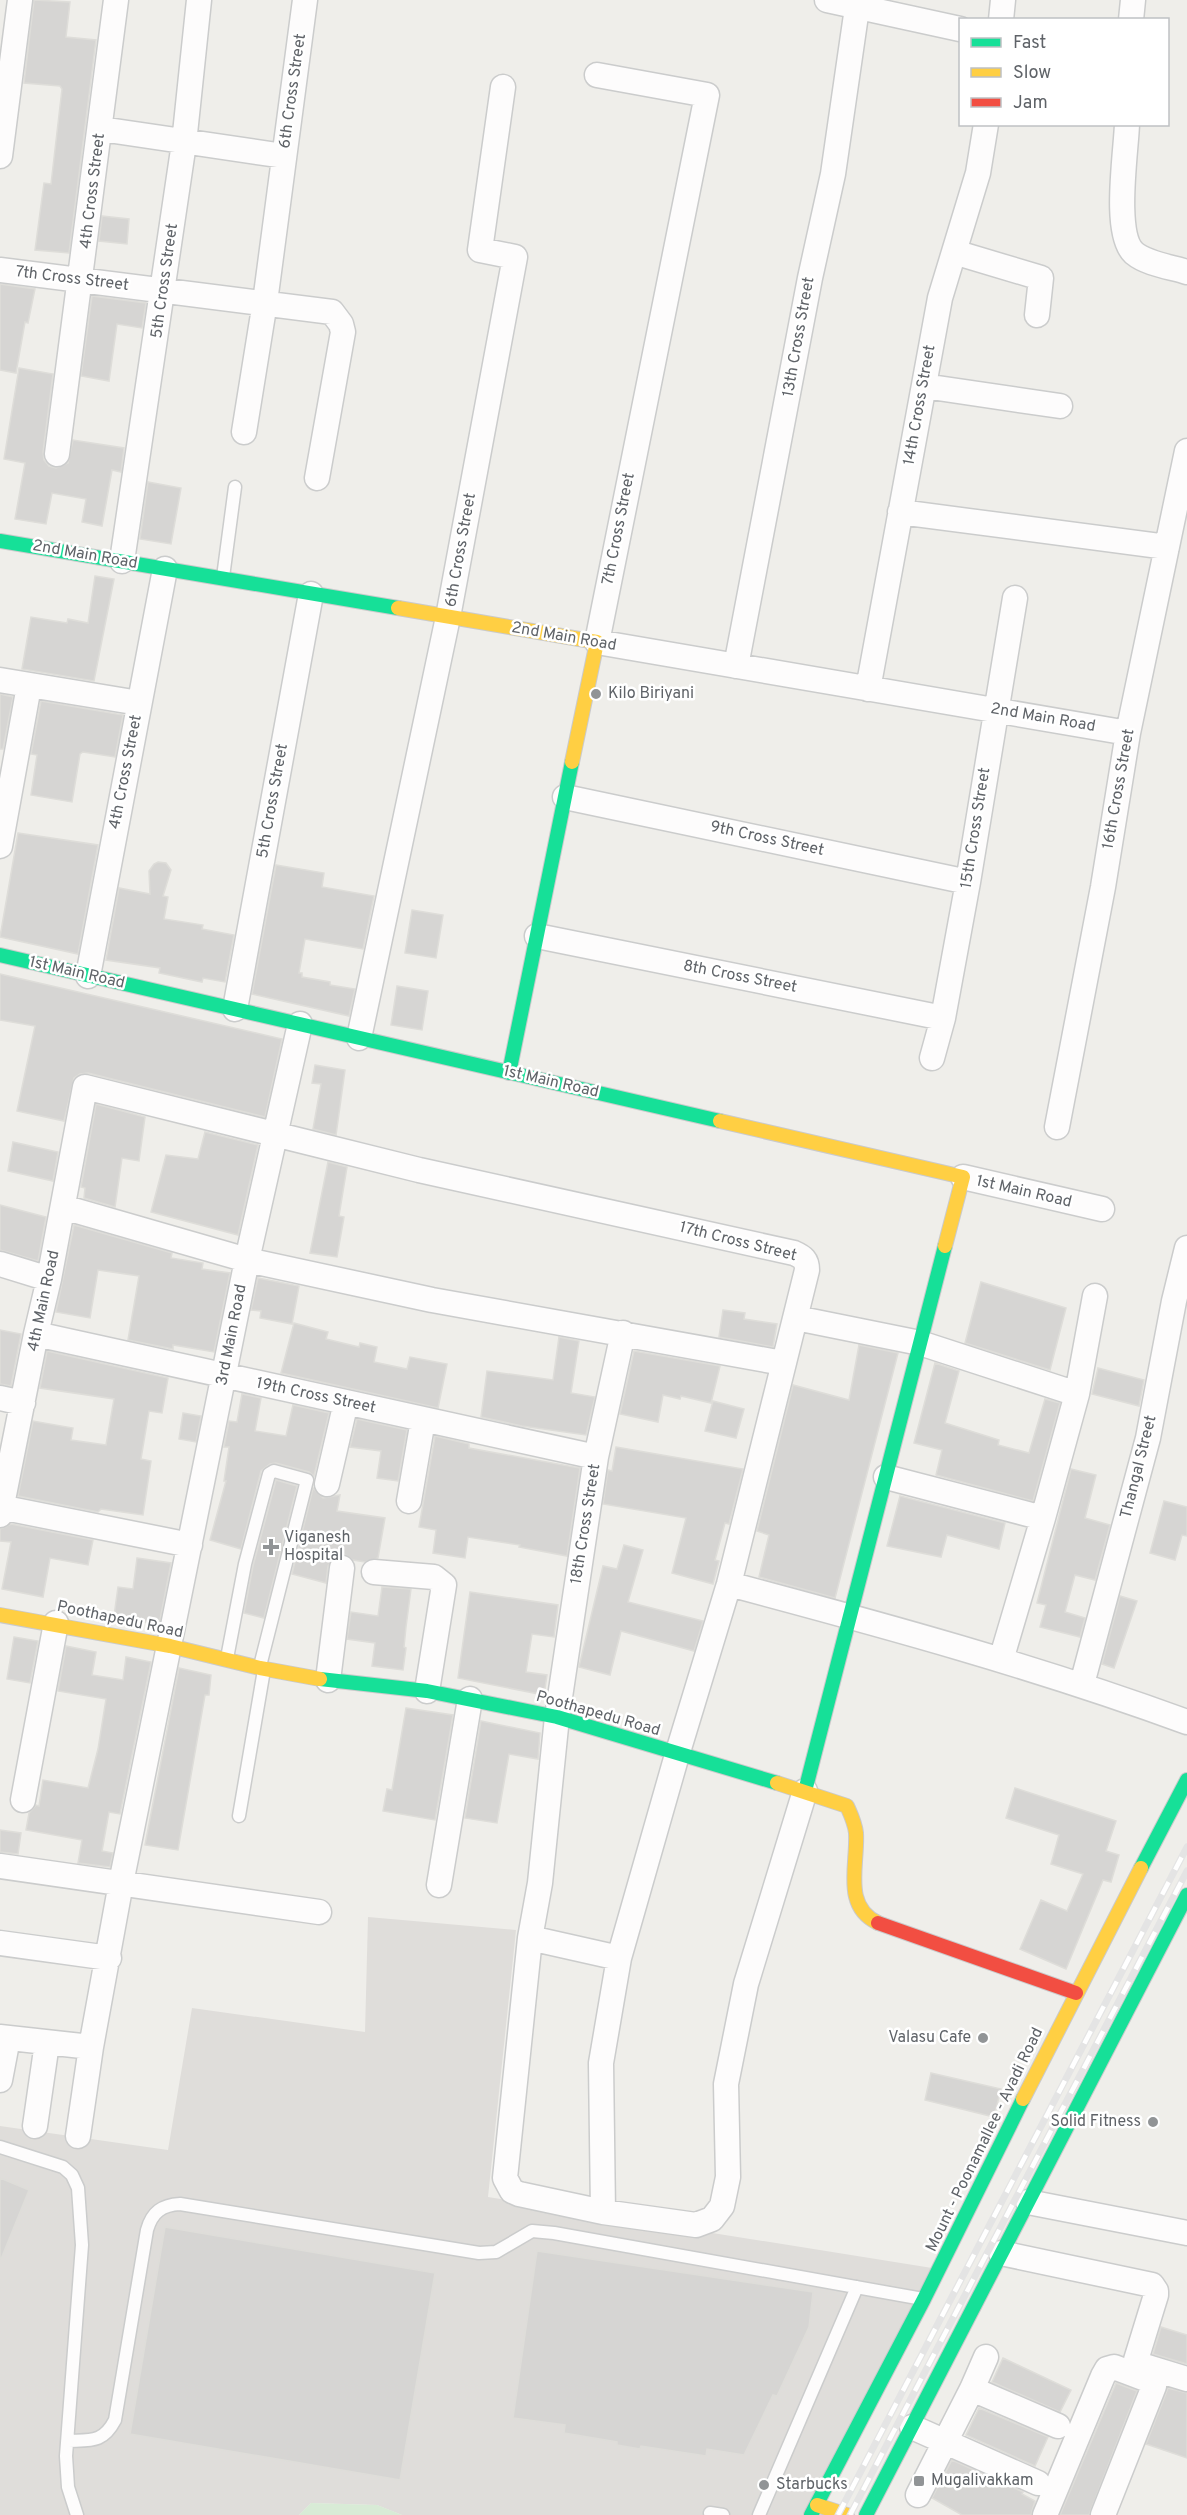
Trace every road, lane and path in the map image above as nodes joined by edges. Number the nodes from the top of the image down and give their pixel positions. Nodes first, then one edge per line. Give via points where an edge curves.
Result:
1 (20, 0) edge
2 (116, 0) edge
3 (199, 0) edge
4 (305, 0) edge
5 (827, 0) edge
6 (1004, 0) edge
7 (1133, 0) edge
8 (868, 6) edge
9 (1001, 18) edge
10 (1131, 18) edge
11 (959, 29) edge
12 (597, 75) dead end
13 (503, 87) dead end
14 (986, 126) edge
15 (1127, 126) edge
16 (101, 129) junction
17 (184, 143) junction
18 (0, 156) edge
19 (285, 156) junction
20 (954, 252) junction
21 (0, 270) edge
22 (1187, 272) edge
23 (81, 280) junction
24 (164, 290) junction
25 (265, 302) junction
26 (1037, 315) dead end
27 (924, 386) junction
28 (1060, 406) dead end
29 (244, 432) dead end
30 (1187, 451) edge
31 (57, 454) dead end
32 (317, 478) dead end
33 (235, 487) dead end
34 (900, 512) junction
35 (0, 541) edge
36 (1167, 547) junction
37 (122, 561) junction
38 (165, 569) junction
39 (223, 578) junction
40 (311, 594) junction
41 (1015, 598) dead end
42 (448, 617) junction
43 (597, 642) junction
44 (736, 666) junction
45 (0, 680) edge
46 (29, 686) junction
47 (868, 689) junction
48 (139, 703) junction
49 (995, 710) junction
50 (1128, 733) junction
51 (565, 797) junction
52 (0, 846) edge
53 (968, 882) junction
54 (537, 936) junction
55 (0, 955) edge
56 (88, 976) junction
57 (235, 1009) junction
58 (943, 1018) junction
59 (300, 1024) junction
60 (359, 1038) junction
61 (932, 1058) dead end
62 (509, 1073) junction
63 (1057, 1127) dead end
64 (275, 1136) junction
65 (963, 1178) junction
66 (63, 1207) junction
67 (1102, 1209) dead end
68 (1187, 1248) edge
69 (247, 1260) junction
70 (0, 1264) edge
71 (49, 1279) junction
72 (1095, 1296) dead end
73 (796, 1318) junction
74 (623, 1332) junction
75 (36, 1334) junction
76 (920, 1343) junction
77 (783, 1363) junction
78 (224, 1376) junction
79 (1077, 1394) junction
80 (12, 1400) edge
81 (346, 1402) junction
82 (423, 1420) junction
83 (596, 1457) junction
84 (886, 1477) junction
85 (327, 1484) dead end
86 (409, 1501) dead end
87 (1, 1510) edge
88 (1043, 1518) junction
89 (190, 1545) junction
90 (342, 1568) dead end
91 (374, 1572) dead end
92 (729, 1584) junction
93 (0, 1615) edge
94 (850, 1616) junction
95 (56, 1623) junction
96 (170, 1646) junction
97 (1001, 1660) junction
98 (226, 1662) junction
99 (262, 1669) junction
100 (328, 1680) junction
101 (1082, 1684) junction
102 (427, 1691) junction
103 (470, 1699) junction
104 (557, 1717) junction
105 (1187, 1722) edge
106 (676, 1755) junction
107 (805, 1791) junction
108 (1184, 1791) edge
109 (22, 1800) dead end
110 (239, 1816) dead end
111 (0, 1866) edge
112 (121, 1883) junction
113 (439, 1885) dead end
114 (1187, 1895) edge
115 (319, 1912) dead end
116 (530, 1938) junction
117 (1176, 1938) edge
118 (0, 1943) edge
119 (109, 1958) junction
120 (619, 1959) junction
121 (1077, 1992) junction
122 (4, 2037) edge
123 (46, 2043) junction
124 (91, 2047) junction
125 (0, 2080) edge
126 (35, 2127) dead end
127 (78, 2136) dead end
128 (0, 2147) edge
129 (1028, 2202) junction
130 (603, 2212) junction
131 (1187, 2233) edge
132 (1001, 2253) junction
133 (857, 2287) junction
134 (924, 2300) junction
135 (986, 2357) dead end
136 (1187, 2379) edge
137 (972, 2389) junction
138 (1058, 2426) dead end
139 (912, 2427) junction
140 (68, 2441) junction
141 (945, 2442) junction
142 (1038, 2482) dead end
143 (918, 2495) dead end
144 (814, 2510) edge
145 (710, 2513) dead end
146 (77, 2515) edge
147 (723, 2515) edge
148 (759, 2515) edge
149 (847, 2515) edge
150 (866, 2515) edge
151 (1045, 2515) edge
152 (1103, 2515) edge

1 - 18 street
2 - 16 street, 4th Cross Street
3 - 17 street, 5th Cross Street
4 - 19 street, 6th Cross Street
5 - 8 street
6 - 9 street
7 - 10 street
8 - 11 street
8 - 44 street, 13th Cross Street via 810,278
12 - 43 street, 7th Cross Street via 707,95
13 - 42 street, 6th Cross Street via 480,250 515,257
14 - 20 street, 14th Cross Street via 978,173
15 - 22 street via 1122,206 1127,241 1144,258
16 - 17 street
16 - 23 street, 4th Cross Street
17 - 19 street
17 - 24 street, 5th Cross Street
19 - 25 street, 6th Cross Street
20 - 26 street via 1041,278
20 - 27 street, 14th Cross Street via 940,298
21 - 23 street, 7th Cross Street
23 - 24 street, 7th Cross Street
23 - 31 street, 4th Cross Street
24 - 25 street, 7th Cross Street
24 - 37 street, 5th Cross Street
25 - 29 street, 6th Cross Street
25 - 32 street, 7th Cross Street via 332,312 341,324 337,376
27 - 28 street
27 - 34 street, 14th Cross Street
30 - 36 street, 16th Cross Street
33 - 39 lane
34 - 36 street
34 - 47 street, 14th Cross Street
35 - 37 street, 2nd Main Road
36 - 50 street, 16th Cross Street
37 - 38 street, 2nd Main Road
38 - 39 street, 2nd Main Road
38 - 48 street, 4th Cross Street
39 - 40 street, 2nd Main Road
40 - 42 street, 2nd Main Road
40 - 57 street, 5th Cross Street
41 - 49 street, 15th Cross Street
42 - 43 street, 2nd Main Road
42 - 60 street, 6th Cross Street
43 - 44 street, 2nd Main Road
43 - 51 street, 7th Cross Street
44 - 47 street, 2nd Main Road
45 - 46 street
46 - 48 street
46 - 52 street
47 - 49 street, 2nd Main Road
48 - 56 street, 4th Cross Street
49 - 50 street, 2nd Main Road
49 - 53 street, 15th Cross Street
50 - 63 street, 16th Cross Street
51 - 53 street, 9th Cross Street
51 - 54 street, 7th Cross Street
53 - 58 street, 15th Cross Street
54 - 58 street, 8th Cross Street
54 - 62 street, 7th Cross Street
55 - 56 street, 1st Main Road
56 - 57 street, 1st Main Road
57 - 59 street, 1st Main Road
58 - 61 street, 15th Cross Street
59 - 60 street, 1st Main Road
59 - 64 street, 3rd Main Road
60 - 62 street, 1st Main Road
62 - 65 street, 1st Main Road
64 - 66 street, 4th Main Road via 85,1087
64 - 69 street, 3rd Main Road
64 - 73 street, 17th Cross Street via 794,1252 807,1262
65 - 67 street, 1st Main Road
65 - 76 street
66 - 69 street
66 - 71 street, 4th Main Road
68 - 101 street, Thangal Street via 1148,1438
69 - 74 street via 432,1300
69 - 78 street, 3rd Main Road
70 - 71 street
71 - 75 street, 4th Main Road
72 - 79 street
73 - 76 street
73 - 77 street, 17th Cross Street
74 - 77 street
74 - 83 street, 18th Cross Street
75 - 78 street, 19th Cross Street
75 - 80 street, 4th Main Road
76 - 79 street
76 - 84 street
77 - 92 street, 17th Cross Street
78 - 81 street, 19th Cross Street
78 - 89 street, 3rd Main Road
79 - 88 street
80 - 87 street, 4th Main Road
81 - 82 street, 19th Cross Street
81 - 85 street
82 - 83 street, 19th Cross Street
82 - 86 street
83 - 104 street, 18th Cross Street
84 - 88 street
84 - 94 street
87 - 89 street
88 - 97 street
89 - 96 street, 3rd Main Road
90 - 100 street
91 - 102 street via 434,1577 444,1585
92 - 94 street
92 - 106 street, 17th Cross Street
93 - 95 street, Poothapedu Road
94 - 97 street
94 - 107 street
95 - 96 street, Poothapedu Road
95 - 109 street
96 - 98 street, Poothapedu Road
96 - 112 street, 3rd Main Road
97 - 101 street
98 - 99 street, Poothapedu Road
98 - 99 lane via 245,1564 269,1474 274,1471 307,1480 261,1654
99 - 100 street, Poothapedu Road
99 - 110 lane
100 - 102 street, Poothapedu Road
101 - 105 street
102 - 103 street, Poothapedu Road
103 - 104 street, Poothapedu Road
103 - 113 street
104 - 106 street, Poothapedu Road
104 - 116 street, 18th Cross Street via 540,1883
106 - 107 street, Poothapedu Road
106 - 120 street, 17th Cross Street
107 - 121 street, Poothapedu Road via 848,1806 851,1812 856,1825 855,1890 864,1915 891,1929
107 - 130 street, 18th Cross Street via 746,1984 726,2084 728,2177 722,2206 712,2219 696,2225
108 - 121 street, Mount - Poonamallee - Avadi Road
111 - 112 street
112 - 115 street
112 - 119 street, 3rd Main Road
114 - 117 street
116 - 120 street
116 - 130 street, 18th Cross Street via 505,2178 512,2191 519,2194
117 - 129 street via 1078,2093
118 - 119 street
119 - 124 street, 3rd Main Road
120 - 130 street, 17th Cross Street via 601,2063
121 - 134 street, Mount - Poonamallee - Avadi Road via 1042,2073
122 - 123 street
122 - 125 street
123 - 124 street
123 - 126 street
124 - 127 street, 3rd Main Road
128 - 140 lane via 63,2167 78,2188 82,2245
129 - 131 street
129 - 132 street
132 - 136 street via 1152,2285 1156,2295 1136,2360
132 - 139 street
133 - 134 lane
133 - 140 lane via 554,2233 532,2231 496,2252 479,2253 167,2205 154,2214 147,2230 115,2420 108,2433 97,2439
133 - 148 lane
134 - 144 street, Mount - Poonamallee - Avadi Road
135 - 137 street
137 - 138 street
137 - 141 street
139 - 141 street
139 - 150 street
140 - 146 lane via 68,2487
141 - 142 street
141 - 143 street
144 - 149 street
145 - 147 lane
151 - 152 street via 1103,2376 1114,2367 1151,2381 1154,2386

